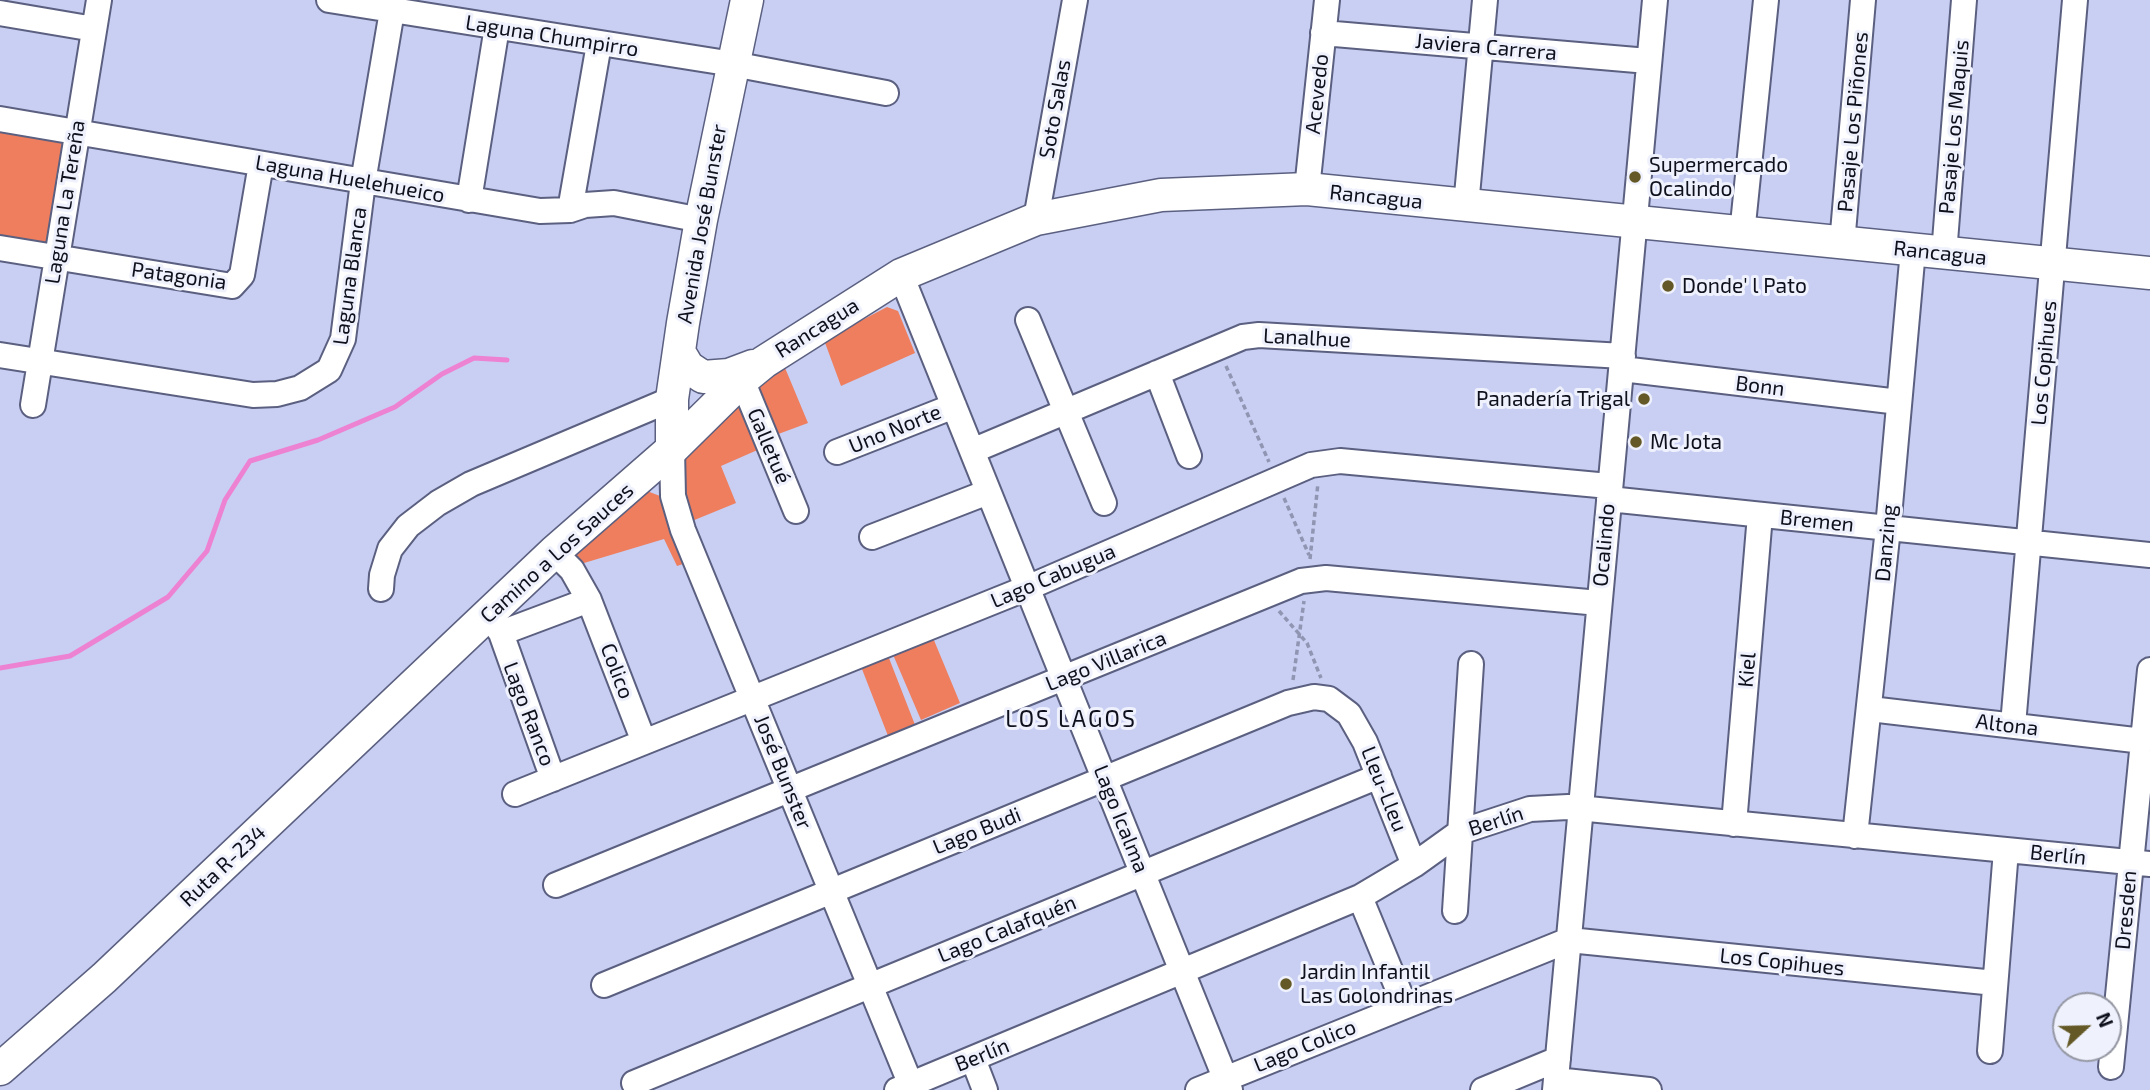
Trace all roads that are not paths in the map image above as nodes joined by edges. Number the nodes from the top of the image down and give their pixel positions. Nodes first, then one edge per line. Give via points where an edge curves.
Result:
1 (99, 0) edge
2 (329, 0) edge
3 (747, 0) edge
4 (1075, 0) edge
5 (1327, 0) edge
6 (1485, 0) edge
7 (1655, 0) edge
8 (1766, 0) edge
9 (1863, 0) edge
10 (1964, 0) edge
11 (2075, 0) edge
12 (392, 11) junction
13 (0, 13) edge
14 (497, 27) junction
15 (94, 29) junction
16 (1323, 33) junction
17 (598, 44) junction
18 (1481, 46) junction
19 (1648, 61) junction
20 (733, 64) junction
21 (886, 93) dead end
22 (0, 119) edge
23 (77, 130) junction
24 (261, 164) junction
25 (363, 182) junction
26 (1307, 189) junction
27 (469, 200) junction
28 (1466, 206) junction
29 (570, 210) junction
30 (1035, 219) junction
31 (701, 220) junction
32 (1635, 223) junction
33 (1742, 234) junction
34 (1842, 244) junction
35 (0, 248) edge
36 (1913, 250) junction
37 (1944, 254) junction
38 (55, 257) junction
39 (2052, 264) junction
40 (2150, 273) edge
41 (901, 275) junction
42 (1028, 320) dead end
43 (680, 352) junction
44 (0, 355) edge
45 (39, 362) junction
46 (1622, 362) junction
47 (753, 371) junction
48 (1157, 373) junction
49 (672, 399) junction
50 (1899, 402) junction
51 (33, 405) dead end
52 (954, 405) junction
53 (1065, 412) junction
54 (672, 449) junction
55 (837, 452) dead end
56 (972, 452) junction
57 (1189, 456) dead end
58 (989, 492) junction
59 (1609, 493) junction
60 (1104, 503) dead end
61 (796, 511) dead end
62 (1760, 515) junction
63 (1888, 528) junction
64 (872, 537) dead end
65 (2029, 542) junction
66 (554, 552) junction
67 (2150, 555) edge
68 (1027, 588) junction
69 (381, 589) dead end
70 (589, 600) junction
71 (1599, 603) junction
72 (498, 632) junction
73 (443, 659) joint
74 (1471, 664) dead end
75 (2150, 670) edge
76 (1064, 678) junction
77 (752, 699) junction
78 (1870, 709) junction
79 (1349, 714) joint
80 (2013, 726) junction
81 (2143, 741) junction
82 (645, 742) junction
83 (1379, 776) junction
84 (553, 779) junction
85 (1104, 779) junction
86 (790, 789) junction
87 (515, 794) dead end
88 (1580, 809) junction
89 (1734, 824) junction
90 (1460, 832) junction
91 (1855, 836) junction
92 (2006, 850) junction
93 (2140, 863) edge
94 (1414, 865) junction
95 (1142, 873) junction
96 (556, 885) dead end
97 (832, 891) junction
98 (1360, 897) junction
99 (1455, 911) dead end
100 (1569, 940) junction
101 (1183, 973) junction
102 (1996, 983) junction
103 (604, 985) dead end
104 (870, 985) junction
105 (1405, 1006) junction
106 (1990, 1051) dead end
107 (973, 1059) junction
108 (2111, 1068) dead end
109 (0, 1069) edge
110 (1556, 1076) edge
111 (635, 1083) dead end
112 (1228, 1084) edge
113 (907, 1088) edge
114 (985, 1090) edge
115 (1198, 1090) edge
116 (1483, 1090) edge
117 (1648, 1090) edge

1 - 15 street, Laguna La Tereña
2 - 12 street, Laguna Chumpirro
3 - 20 main road, Avenida José Bunster
4 - 30 street, Soto Salas
5 - 16 street, Acevedo
6 - 18 street
7 - 19 street, Ocalindo
8 - 33 street
9 - 34 street, Pasaje Los Piñones
10 - 37 street, Pasaje Los Maquis
11 - 39 street, Los Copihues
12 - 14 street, Laguna Chumpirro
12 - 25 street, Laguna Blanca
13 - 15 street
14 - 17 street, Laguna Chumpirro
14 - 27 street
15 - 23 street, Laguna La Tereña
16 - 18 street, Javiera Carrera
16 - 26 street, Acevedo
17 - 20 street, Laguna Chumpirro
17 - 29 street
18 - 19 street, Javiera Carrera
18 - 28 street
19 - 32 street, Ocalindo
20 - 21 street, Laguna Chumpirro
20 - 31 main road, Avenida José Bunster
22 - 23 street, Laguna Huelehueico
23 - 24 street, Laguna Huelehueico
23 - 38 street, Laguna La Tereña
24 - 25 street, Laguna Huelehueico
24 - 38 street, Patagonia via 242,275 236,284
25 - 27 street, Laguna Huelehueico
25 - 45 street, Laguna Blanca via 343,339 335,362 310,383 277,394 253,395
26 - 28 main road, Rancagua
26 - 30 main road, Rancagua via 1161,195
27 - 29 street, Laguna Huelehueico via 540,211
28 - 32 main road, Rancagua
29 - 31 street, Laguna Huelehueico via 614,203
30 - 41 main road, Rancagua
31 - 43 main road, Avenida José Bunster
32 - 33 main road, Rancagua
32 - 46 street, Ocalindo
33 - 34 main road, Rancagua
34 - 36 main road, Rancagua
35 - 38 street, Patagonia
36 - 37 main road, Rancagua
36 - 50 street, Danzing
37 - 39 main road, Rancagua
38 - 45 street, Laguna La Tereña
39 - 40 main road, Rancagua
39 - 65 street, Los Copihues
41 - 47 main road, Rancagua
41 - 52 street, Lago Icalma
42 - 53 street
43 - 47 main road via 688,367 703,377
43 - 49 main road, Avenida José Bunster
44 - 45 street, Laguna Blanca
45 - 51 street, Laguna La Tereña
46 - 48 street, Lanalhue via 1259,335 1243,337
46 - 50 street, Bonn
46 - 59 street, Ocalindo
47 - 54 main road, Rancagua
47 - 61 street, Galletué
48 - 53 street, Lanalhue
48 - 57 street
49 - 54 main road, Avenida José Bunster
49 - 69 street via 471,484 438,503 408,526 390,549
50 - 63 street, Danzing
52 - 55 street, Uno Norte
52 - 56 street, Lago Icalma
53 - 56 street, Lanalhue
53 - 60 street
54 - 66 main road, Camino a Los Sauces
54 - 77 street, José Bunster via 677,514
56 - 58 street, Lago Icalma
58 - 64 street
58 - 68 street, Lago Icalma
59 - 62 street, Bremen
59 - 68 street, Lago Cabugua via 1340,461 1320,463
59 - 71 street, Ocalindo
62 - 63 street, Bremen
62 - 89 street, Kiel
63 - 65 street, Bremen
63 - 78 street, Danzing
65 - 67 street, Bremen
65 - 80 street, Los Copihues
66 - 70 street, Colico via 572,570
66 - 72 main road, Camino a Los Sauces
68 - 76 street, Lago Icalma
68 - 77 street, Lago Cabugua
70 - 72 street
70 - 82 street, Colico
71 - 76 street, Lago Villarica via 1307,580
71 - 88 street, Ocalindo
72 - 73 main road, Camino a Los Sauces
72 - 84 street, Lago Ranco
73 - 109 main road, Ruta R-234 via 104,978
74 - 90 street
75 - 81 street, Dresden
76 - 85 street, Lago Icalma
76 - 86 street, Lago Villarica
77 - 82 street, Lago Cabugua
77 - 86 street, José Bunster
78 - 80 street, Altona
78 - 91 street, Danzing
79 - 83 street, Lleu-Lleu
79 - 85 street, Lago Budi via 1329,699 1289,703
80 - 81 street, Altona
81 - 93 street, Dresden
82 - 84 street, Lago Cabugua
83 - 94 street, Lleu-Lleu
83 - 95 street, Lago Calafquén
84 - 87 street, Lago Cabugua
85 - 95 street, Lago Icalma
85 - 97 street, Lago Budi
86 - 96 street, Lago Villarica
86 - 97 street, José Bunster
88 - 89 street, Berlín
88 - 90 street, Berlín via 1530,809
88 - 100 street, Ocalindo
89 - 91 street, Berlín
90 - 94 street, Berlín
90 - 99 street
91 - 92 street, Berlín
92 - 93 street, Berlín
92 - 102 street
93 - 108 street, Dresden
94 - 98 street, Berlín
95 - 101 street, Lago Icalma
95 - 104 street, Lago Calafquén
97 - 103 street, Lago Budi
97 - 104 street, José Bunster
98 - 101 street, Berlín
98 - 105 street
100 - 102 street, Los Copihues
100 - 105 street, Lago Colico
100 - 110 street, Ocalindo
101 - 107 street, Berlín
101 - 112 street, Lago Icalma
102 - 106 street
104 - 111 street, Lago Calafquén
104 - 113 street, José Bunster
105 - 112 street, Lago Colico
107 - 113 street, Berlín
107 - 114 street
110 - 116 street
110 - 117 street
112 - 115 street, Lago Colico

